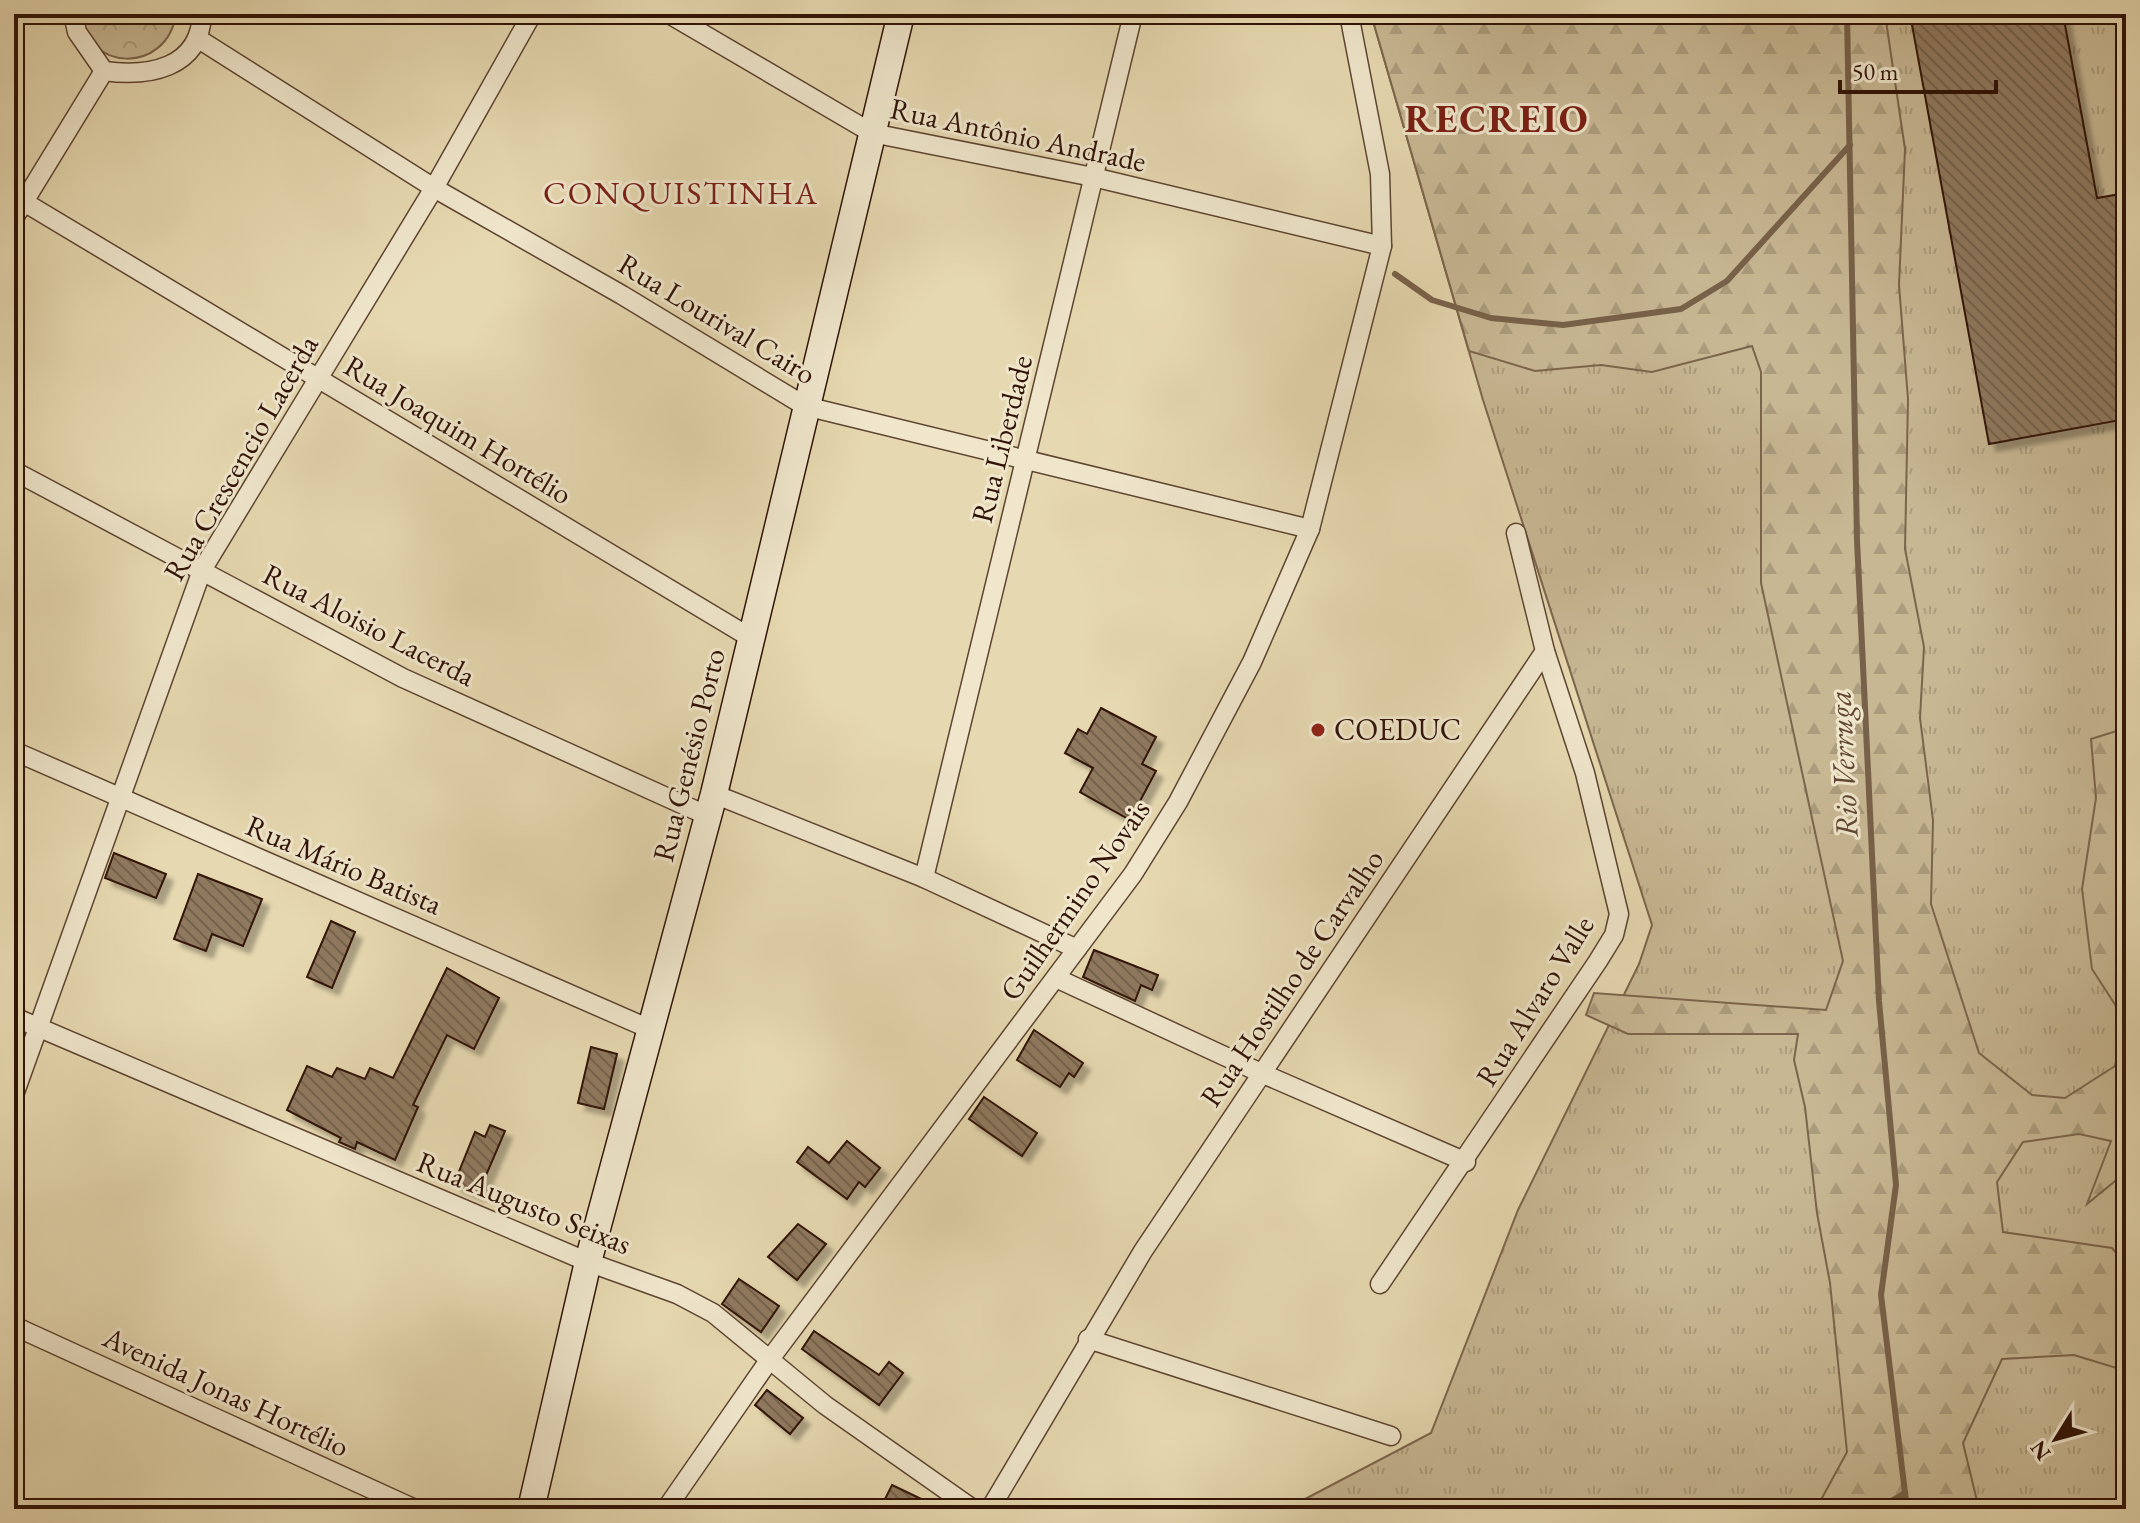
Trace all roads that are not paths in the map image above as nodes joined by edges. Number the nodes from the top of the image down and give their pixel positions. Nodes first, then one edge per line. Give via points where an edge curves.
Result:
1 (73, 14) edge
2 (202, 14) edge
3 (532, 14) edge
4 (669, 14) edge
5 (901, 14) edge
6 (1133, 14) edge
7 (1349, 14) edge
8 (197, 38) junction
9 (104, 71) junction
10 (872, 133) junction
11 (1093, 177) junction
12 (434, 188) junction
13 (17, 205) edge
14 (1382, 246) junction
15 (317, 379) junction
16 (805, 406) junction
17 (1027, 458) junction
18 (14, 471) edge
19 (1310, 529) junction
20 (1516, 533) dead end
21 (202, 570) junction
22 (751, 638) junction
23 (1545, 651) junction
24 (14, 751) edge
25 (118, 799) junction
26 (710, 804) junction
27 (924, 878) junction
28 (1077, 949) junction
29 (1056, 978) junction
30 (14, 1017) edge
31 (37, 1028) junction
32 (652, 1030) junction
33 (1261, 1073) junction
34 (14, 1095) edge
35 (1466, 1162) junction
36 (588, 1262) junction
37 (1380, 1284) dead end
38 (14, 1326) edge
39 (1088, 1339) junction
40 (770, 1359) junction
41 (1391, 1436) dead end
42 (415, 1509) edge
43 (531, 1509) edge
44 (666, 1509) edge
45 (973, 1509) edge
46 (990, 1509) edge

1 - 9 street via 77,32
2 - 8 street
3 - 12 street, Rua Crescencio Lacerda
4 - 10 street, Rua Antônio Andrade
5 - 10 street, Rua Genésio Porto
6 - 11 street, Rua Liberdade
7 - 14 street, Guilhermino Novais via 1380,174
8 - 9 street via 177,62 152,73
8 - 12 street, Rua Lourival Cairo
9 - 13 street
10 - 11 street, Rua Antônio Andrade
10 - 16 street, Rua Genésio Porto
11 - 14 street, Rua Antônio Andrade
11 - 17 street, Rua Liberdade
12 - 15 street, Rua Crescencio Lacerda
12 - 16 street, Rua Lourival Cairo
13 - 15 street, Rua Joaquim Hortélio
14 - 19 street, Guilhermino Novais
15 - 21 street, Rua Crescencio Lacerda
15 - 22 street, Rua Joaquim Hortélio
16 - 17 street, Rua Lourival Cairo
16 - 22 street, Rua Genésio Porto
17 - 19 street, Rua Lourival Cairo
17 - 27 street, Rua Liberdade
18 - 21 street, Rua Aloisio Lacerda
19 - 28 street, Guilhermino Novais via 1252,662 1178,802
20 - 23 street, Rua Alvaro Valle
21 - 25 street, Rua Crescencio Lacerda
21 - 26 street, Rua Aloisio Lacerda via 403,678
22 - 26 street, Rua Genésio Porto
23 - 33 street, Rua Hostilho de Carvalho
23 - 35 street, Rua Alvaro Valle via 1585,773 1618,924
24 - 25 street, Rua Mário Batista
25 - 31 street, Rua Crescencio Lacerda
25 - 32 street, Rua Mário Batista
26 - 27 street, Rua Aloisio Lacerda
26 - 32 street, Rua Genésio Porto
27 - 28 street, Rua Aloisio Lacerda
28 - 29 street, Guilhermino Novais
29 - 33 street
29 - 40 street, Guilhermino Novais
30 - 31 street, Rua Augusto Seixas
31 - 34 street, Rua Crescencio Lacerda
31 - 36 street, Rua Augusto Seixas
32 - 36 street, Rua Genésio Porto
33 - 35 street
33 - 39 street, Rua Hostilho de Carvalho
35 - 37 street, Rua Alvaro Valle
36 - 40 street, Rua Augusto Seixas via 713,1313
36 - 43 street, Rua Genésio Porto
38 - 42 street, Avenida Jonas Hortélio
39 - 41 street
39 - 46 street, Rua Hostilho de Carvalho
40 - 44 street, Guilhermino Novais
40 - 45 street, Rua Augusto Seixas via 825,1405

